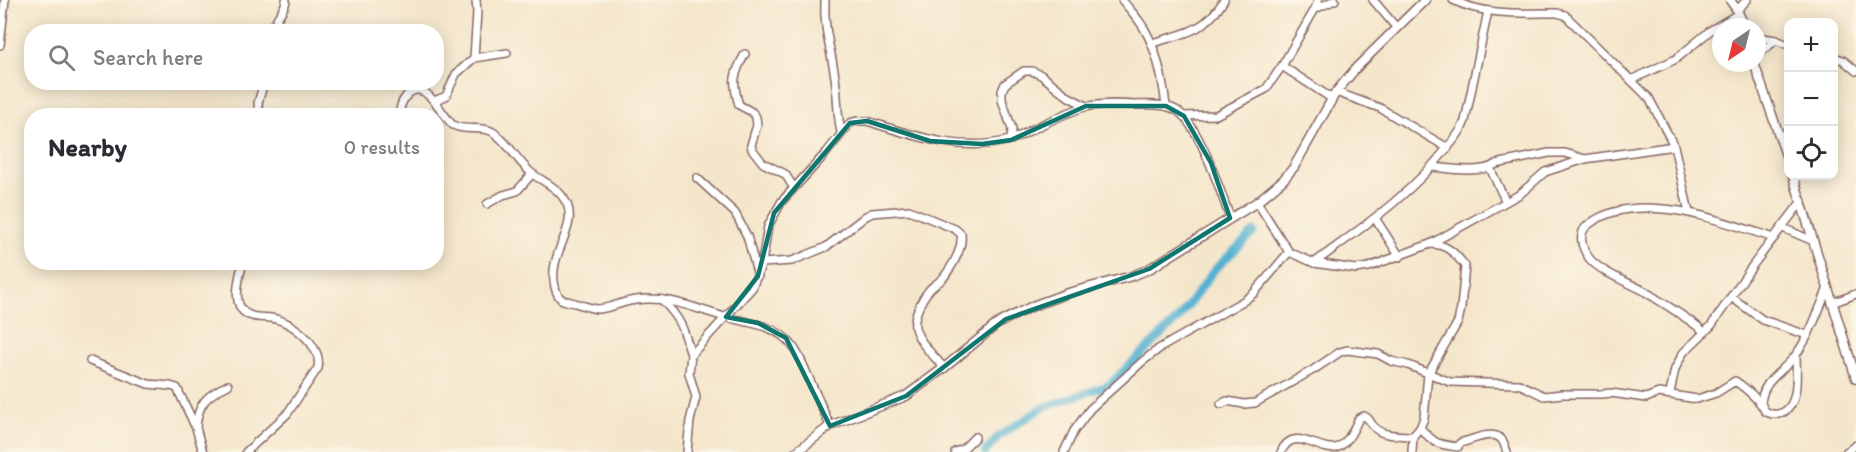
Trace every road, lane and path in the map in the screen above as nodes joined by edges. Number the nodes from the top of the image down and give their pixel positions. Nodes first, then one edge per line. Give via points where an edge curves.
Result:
1 (5, 0) edge
2 (286, 0) edge
3 (476, 0) edge
4 (825, 0) edge
5 (1122, 0) edge
6 (1224, 0) edge
7 (1318, 0) edge
8 (1335, 0) edge
9 (1373, 0) edge
10 (1425, 0) edge
11 (1453, 0) edge
12 (1730, 0) edge
13 (1747, 0) edge
14 (1315, 9) junction
15 (1737, 10) junction
16 (1488, 11) junction
17 (1741, 18) edge
18 (273, 24) edge
19 (1396, 27) junction
20 (1766, 38) edge
21 (1776, 40) junction
22 (1152, 43) junction
23 (1784, 43) edge
24 (0, 45) edge
25 (1766, 48) edge
26 (507, 53) dead end
27 (745, 54) dead end
28 (474, 58) junction
29 (1838, 58) edge
30 (1282, 66) junction
31 (1856, 71) edge
32 (1757, 72) edge
33 (1631, 80) junction
34 (262, 90) edge
35 (1333, 95) junction
36 (434, 100) junction
37 (1086, 106) junction
38 (1166, 106) junction
39 (259, 108) edge
40 (400, 108) edge
41 (440, 108) edge
42 (444, 113) edge
43 (1184, 116) junction
44 (841, 132) junction
45 (1011, 140) junction
46 (1674, 146) junction
47 (1448, 148) junction
48 (1784, 149) edge
49 (1585, 159) junction
50 (1433, 167) junction
51 (1490, 168) junction
52 (532, 174) junction
53 (697, 178) dead end
54 (1794, 180) edge
55 (794, 188) junction
56 (1505, 200) junction
57 (1802, 201) junction
58 (1257, 202) junction
59 (487, 204) dead end
60 (1689, 212) junction
61 (1230, 218) junction
62 (1375, 218) junction
63 (1783, 228) junction
64 (1774, 238) junction
65 (1813, 242) junction
66 (1430, 244) junction
67 (1289, 252) junction
68 (1400, 257) junction
69 (762, 263) junction
70 (1314, 263) junction
71 (242, 270) edge
72 (758, 276) junction
73 (1828, 288) junction
74 (1856, 294) edge
75 (1731, 297) junction
76 (662, 300) junction
77 (1832, 303) junction
78 (726, 317) junction
79 (1705, 332) junction
80 (1807, 335) junction
81 (691, 355) junction
82 (1796, 356) junction
83 (90, 361) dead end
84 (944, 368) junction
85 (1855, 373) edge
86 (1428, 374) junction
87 (228, 385) dead end
88 (1670, 393) junction
89 (1221, 404) dead end
90 (1761, 404) junction
91 (830, 426) junction
92 (196, 428) junction
93 (1420, 428) junction
94 (975, 436) dead end
95 (1413, 436) junction
96 (1856, 445) edge
97 (203, 452) edge
98 (246, 452) edge
99 (687, 452) edge
100 (796, 452) edge
101 (955, 452) edge
102 (1064, 452) edge
103 (1281, 452) edge
104 (1412, 452) edge
105 (1507, 452) edge
106 (1846, 452) edge

1 - 24 street
2 - 18 street
3 - 28 street
4 - 44 street via 824,20
5 - 22 street
6 - 22 street via 1201,26
7 - 14 street
8 - 14 street
9 - 19 street
10 - 19 street
11 - 16 street
12 - 15 street
13 - 15 street
14 - 30 street
15 - 17 street
15 - 33 street via 1738,14 1676,58
16 - 33 street via 1564,15
16 - 47 street via 1465,121
19 - 35 street
20 - 21 street
21 - 23 street
21 - 25 street
22 - 38 street
26 - 28 street
27 - 55 street via 734,73 739,105 756,117 752,149 763,163 785,174
28 - 36 street via 456,74 446,96
29 - 31 street
30 - 35 street
30 - 43 street via 1262,91 1216,115
32 - 48 street
33 - 46 street via 1649,98
34 - 39 street
35 - 47 street via 1380,108
35 - 58 street via 1294,167
36 - 40 street via 416,91 403,99
36 - 41 street
37 - 38 street
37 - 45 street
37 - 45 street via 1041,75 1024,71 1005,84 1002,91
38 - 43 street
42 - 52 street via 452,125 486,129 496,135
43 - 61 street via 1211,163
44 - 45 street via 850,123 867,121 930,141 982,144
44 - 55 street
46 - 49 street
46 - 60 street
47 - 50 street
49 - 51 street via 1549,153
49 - 56 street via 1550,170 1520,194
50 - 51 street
50 - 62 street
51 - 56 street
52 - 59 street via 522,188
52 - 76 street via 552,185 569,212 568,228 554,266 553,280 561,299 594,309 633,300
53 - 72 street via 735,213 747,236
54 - 57 street
55 - 69 street via 768,226
56 - 66 street
57 - 63 street
57 - 65 street
58 - 61 street
58 - 67 street
60 - 64 street
60 - 79 street via 1638,208 1618,211 1589,225 1581,241 1598,266
61 - 84 street via 1149,269 1068,293 1006,319
62 - 68 street
62 - 70 street
63 - 64 street
63 - 65 street
64 - 75 street
65 - 73 street
66 - 68 street
66 - 86 street via 1449,248 1465,266 1458,322
67 - 70 street
67 - 102 street via 1245,300 1160,348 1128,374 1082,418
68 - 70 street via 1356,269
69 - 72 street
69 - 84 street via 792,261 826,247 872,213 909,210 955,229 961,234 960,248 945,275 930,289 914,322 920,340
71 - 98 street via 237,296 241,309 252,316 290,325 305,336 319,361 287,414
72 - 78 street
73 - 77 street
73 - 80 street
74 - 77 street
75 - 79 street
75 - 80 street via 1763,320
76 - 78 street
76 - 81 street via 676,314
77 - 85 street
78 - 81 street
78 - 91 street via 758,323 779,332 794,346
79 - 88 street via 1679,360
80 - 82 street
81 - 99 street via 689,373 696,397
82 - 90 street via 1770,380 1761,395
82 - 90 street via 1796,393 1790,406 1784,412 1771,414
83 - 92 street via 144,383 177,388
84 - 91 street via 906,396
86 - 88 street via 1458,384 1519,384 1544,396 1611,393 1646,398
86 - 89 street via 1378,354 1347,350 1255,403
86 - 93 street
87 - 92 street via 204,401 197,414
88 - 90 street via 1697,399 1735,381
91 - 100 street
92 - 97 street
93 - 95 street
93 - 105 street via 1433,442 1458,447 1460,443 1497,436
94 - 101 street
95 - 103 street via 1379,431 1364,417 1359,418 1351,434 1337,448 1298,440 1285,444
95 - 104 street
96 - 106 street

